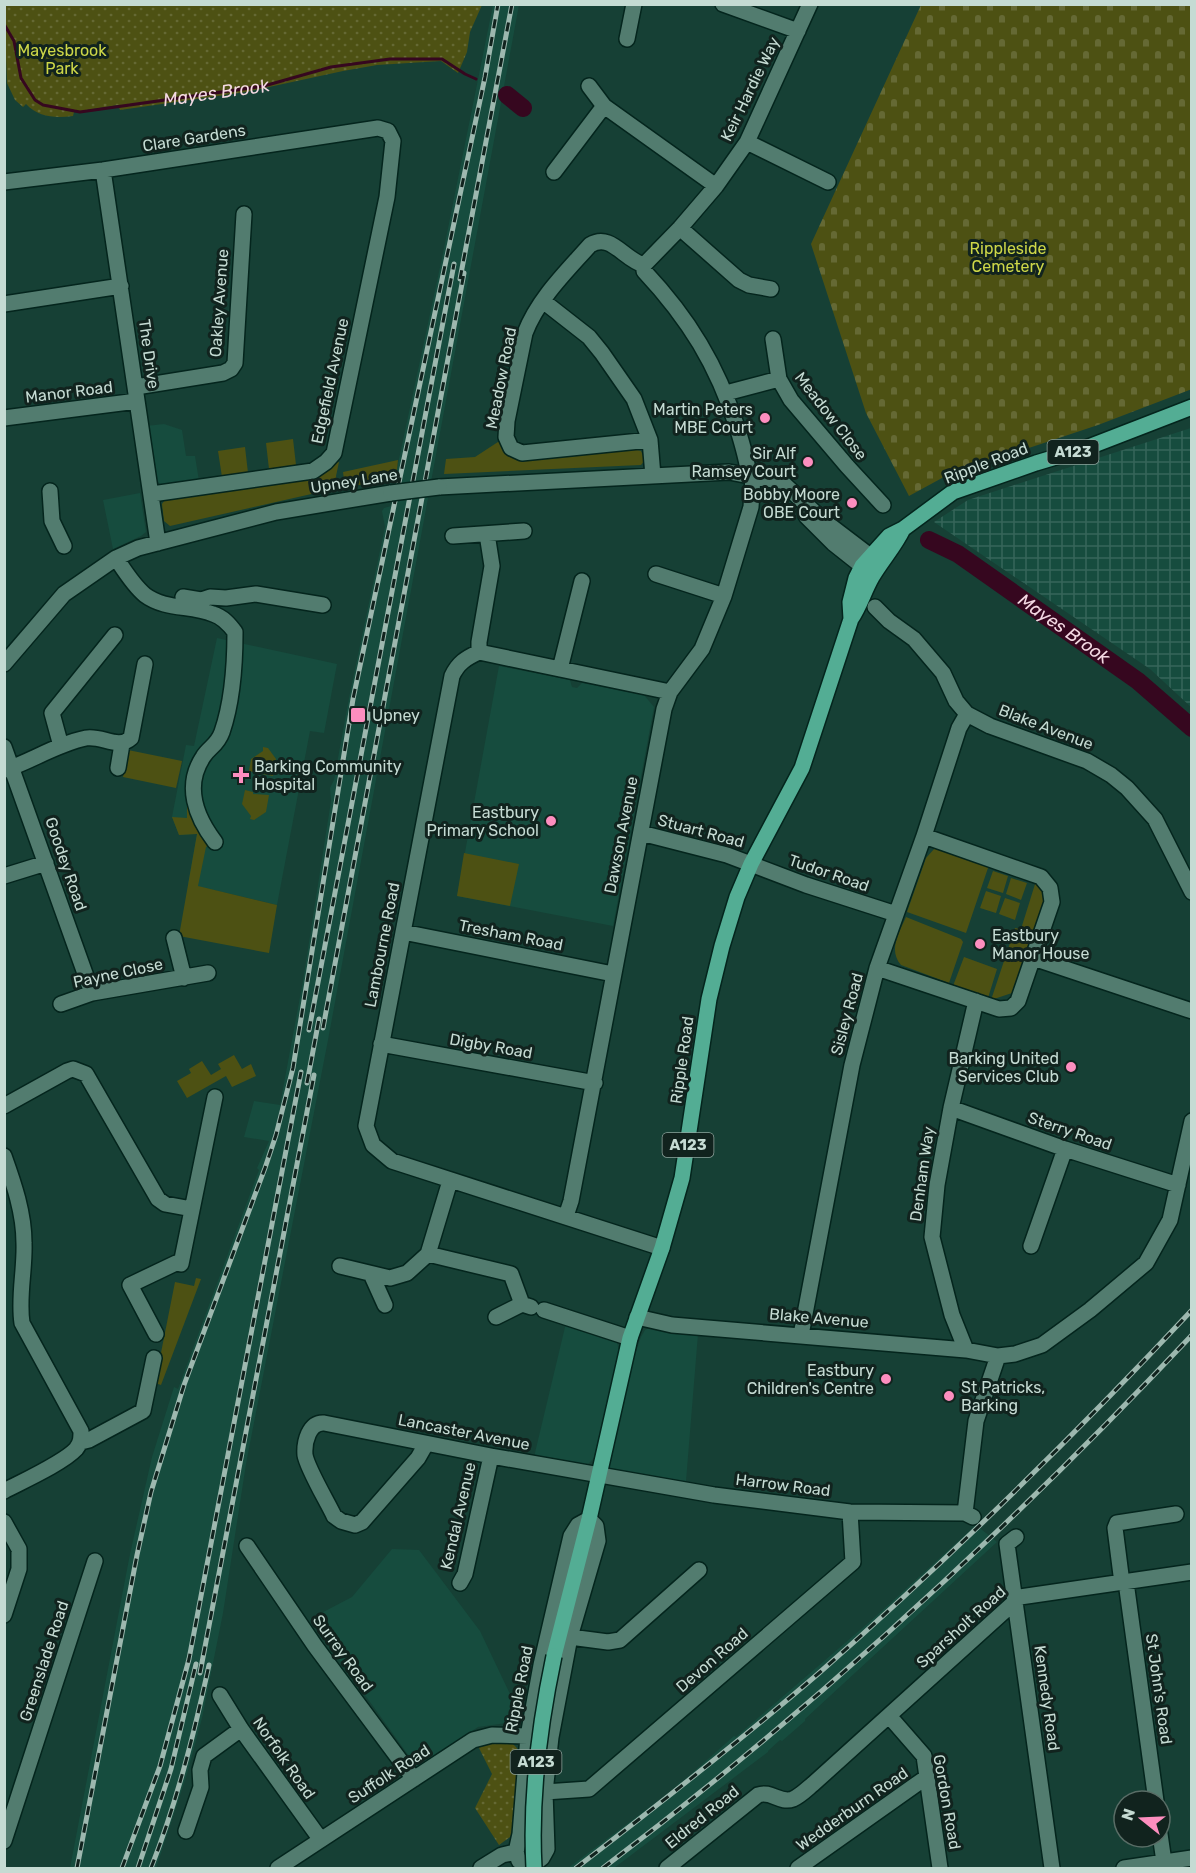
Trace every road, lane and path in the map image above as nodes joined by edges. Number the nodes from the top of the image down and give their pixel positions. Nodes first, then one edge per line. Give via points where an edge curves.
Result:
1 (634, 4) edge
2 (723, 4) edge
3 (810, 4) edge
4 (798, 31) junction
5 (627, 39) dead end
6 (589, 86) dead end
7 (604, 106) junction
8 (388, 131) joint
9 (747, 142) junction
10 (103, 170) junction
11 (554, 172) dead end
12 (4, 182) edge
13 (828, 182) dead end
14 (716, 186) junction
15 (244, 214) dead end
16 (680, 228) junction
17 (644, 265) junction
18 (121, 286) junction
19 (771, 290) dead end
20 (543, 301) junction
21 (4, 304) edge
22 (773, 339) dead end
23 (779, 379) junction
24 (726, 393) junction
25 (136, 394) junction
26 (1191, 406) edge
27 (4, 418) edge
28 (650, 440) junction
29 (653, 476) junction
30 (754, 477) junction
31 (50, 491) dead end
32 (152, 494) junction
33 (883, 505) dead end
34 (524, 531) dead end
35 (487, 534) junction
36 (453, 537) dead end
37 (158, 543) junction
38 (64, 546) dead end
39 (116, 558) junction
40 (872, 564) junction
41 (657, 574) dead end
42 (582, 581) dead end
43 (166, 594) dead end
44 (724, 596) junction
45 (226, 598) junction
46 (323, 605) dead end
47 (875, 607) dead end
48 (212, 613) junction
49 (115, 635) dead end
50 (479, 652) junction
51 (4, 664) edge
52 (146, 664) dead end
53 (560, 669) junction
54 (670, 692) junction
55 (967, 714) junction
56 (122, 744) junction
57 (61, 746) junction
58 (4, 747) edge
59 (118, 768) dead end
60 (9, 769) edge
61 (640, 833) junction
62 (924, 837) junction
63 (215, 842) dead end
64 (46, 863) junction
65 (751, 864) junction
66 (4, 876) edge
67 (1191, 892) edge
68 (896, 914) junction
69 (402, 932) junction
70 (174, 938) dead end
71 (1033, 958) junction
72 (877, 968) junction
73 (208, 973) dead end
74 (613, 974) junction
75 (184, 978) junction
76 (92, 993) junction
77 (975, 1001) junction
78 (61, 1004) dead end
79 (1191, 1011) edge
80 (381, 1044) junction
81 (595, 1083) junction
82 (215, 1097) dead end
83 (4, 1106) edge
84 (951, 1108) junction
85 (1191, 1121) edge
86 (1065, 1149) junction
87 (4, 1156) edge
88 (450, 1181) junction
89 (1178, 1185) junction
90 (192, 1209) junction
91 (566, 1216) junction
92 (1032, 1246) dead end
93 (662, 1248) junction
94 (428, 1254) junction
95 (340, 1266) dead end
96 (371, 1274) junction
97 (385, 1305) dead end
98 (532, 1307) junction
99 (496, 1317) dead end
100 (637, 1317) junction
101 (156, 1335) dead end
102 (801, 1335) junction
103 (630, 1338) junction
104 (966, 1350) junction
105 (998, 1356) junction
106 (154, 1358) dead end
107 (81, 1442) junction
108 (426, 1444) junction
109 (491, 1456) junction
110 (598, 1475) junction
111 (4, 1491) edge
112 (850, 1512) junction
113 (1176, 1514) dead end
114 (589, 1519) junction
115 (4, 1522) edge
116 (1016, 1537) dead end
117 (247, 1546) dead end
118 (95, 1561) dead end
119 (699, 1570) dead end
120 (1191, 1572) edge
121 (1124, 1582) junction
122 (460, 1583) dead end
123 (1014, 1602) junction
124 (4, 1615) edge
125 (570, 1637) junction
126 (220, 1695) dead end
127 (890, 1717) junction
128 (241, 1730) junction
129 (528, 1736) junction
130 (414, 1779) junction
131 (927, 1780) junction
132 (1153, 1789) edge
133 (545, 1792) junction
134 (795, 1798) joint
135 (186, 1831) dead end
136 (4, 1840) edge
137 (321, 1840) junction
138 (1162, 1849) edge
139 (516, 1852) junction
140 (1191, 1858) edge
141 (1164, 1862) junction
142 (278, 1869) edge
143 (481, 1869) edge
144 (534, 1869) edge
145 (667, 1869) edge
146 (798, 1869) edge
147 (940, 1869) edge
148 (1052, 1869) edge
149 (1124, 1869) edge

1 - 5 street
2 - 4 street
3 - 4 street, Keir Hardie Way
4 - 9 street, Keir Hardie Way
6 - 7 street
7 - 11 street
7 - 14 street
8 - 10 street, Clare Gardens via 378,128
8 - 32 street, Edgefield Avenue via 393,141 387,197 334,453 313,471
9 - 13 street
9 - 14 street, Keir Hardie Way
10 - 12 street, Clare Gardens
10 - 18 street, The Drive
14 - 16 street, Keir Hardie Way
15 - 25 street, Oakley Avenue via 235,363 223,373
16 - 17 street, Keir Hardie Way
16 - 19 street via 739,280
17 - 20 street, Meadow Road via 612,244 597,241
17 - 24 street, Meadow Road via 644,271 684,317 702,345
18 - 21 street
18 - 25 street, The Drive
20 - 28 street via 602,352 634,399
20 - 28 street, Meadow Road via 525,333 507,421 506,437 512,448 522,453
22 - 23 street, Meadow Close
23 - 24 street
23 - 33 street, Meadow Close via 798,408
24 - 30 street, Meadow Road
25 - 27 street, Manor Road
25 - 32 street, The Drive
26 - 40 main road, Ripple Road / A123 via 1086,448 962,488 903,529 896,543
28 - 29 street
29 - 30 street, Upney Lane via 726,471
29 - 37 street, Upney Lane, bridge via 391,493 276,512
30 - 40 street, Upney Lane via 778,491 826,537
30 - 44 street, Dawson Avenue via 751,507
31 - 38 street via 52,521
32 - 37 street, The Drive
34 - 35 street
35 - 36 street
35 - 50 street via 492,566
37 - 39 street, Upney Lane
39 - 48 street via 145,595 161,603
39 - 51 street, Upney Lane via 64,594
40 - 65 main road, Ripple Road / A123 via 802,768
41 - 44 street
42 - 53 street
43 - 45 street via 201,600
44 - 54 street, Dawson Avenue via 702,649
45 - 46 street via 255,594
45 - 48 street
47 - 55 street, Blake Avenue via 914,639 943,673
48 - 63 street via 235,632 223,730 196,768 193,781 195,804 203,826
49 - 57 street via 52,712
50 - 53 street
50 - 69 street, Lambourne Road via 456,667 452,676
52 - 56 street via 131,738
53 - 54 street
54 - 61 street, Dawson Avenue
55 - 62 street, Sisley Road
55 - 67 street, Blake Avenue via 1087,761 1111,775 1155,819
56 - 57 street via 89,738
56 - 59 street
57 - 60 street
58 - 60 street, Goodey Road
60 - 64 street, Goodey Road
61 - 65 street, Stuart Road
61 - 74 street, Dawson Avenue
62 - 68 street, Sisley Road
62 - 71 street via 1041,877 1050,888 1052,902
64 - 66 street
64 - 76 street, Goodey Road
65 - 68 street, Tudor Road
65 - 93 main road, Ripple Road / A123 via 716,968 682,1178
68 - 72 street, Sisley Road
69 - 74 street, Tresham Road
69 - 80 street, Lambourne Road
70 - 75 street, Payne Close
71 - 77 street via 1018,1000 1011,1008 999,1009
71 - 79 street
72 - 77 street
72 - 102 street, Sisley Road via 852,1065
73 - 75 street, Payne Close
74 - 81 street, Dawson Avenue
75 - 76 street, Payne Close
76 - 78 street, Payne Close
77 - 84 street, Denham Way
80 - 81 street, Digby Road
80 - 88 street, Lambourne Road via 366,1126 373,1146 392,1161
81 - 91 street, Dawson Avenue
82 - 90 street
83 - 90 street via 67,1071 87,1074 158,1199
84 - 86 street, Sterry Road
84 - 104 street, Denham Way via 932,1237 952,1316
85 - 89 street, Blake Avenue
86 - 89 street, Sterry Road
86 - 92 street
87 - 107 street via 21,1211 22,1323 81,1431
88 - 91 street, Lambourne Road
88 - 94 street
89 - 105 street, Blake Avenue via 1170,1220 1146,1263 1042,1345
90 - 101 street via 181,1264 130,1285
91 - 93 street, Lambourne Road
93 - 100 main road, Ripple Road / A123
94 - 96 street via 407,1273 390,1278
94 - 98 street via 511,1274
95 - 96 street
96 - 97 street
98 - 99 street
98 - 103 street
100 - 102 street, Blake Avenue via 672,1325
100 - 103 main road, Ripple Road / A123
102 - 104 street, Blake Avenue
103 - 110 main road, Ripple Road / A123
104 - 105 street, Blake Avenue
105 - 112 street, Harrow Road via 976,1421 969,1515
106 - 107 street via 143,1411
107 - 111 street via 46,1468
108 - 108 street, Lancaster Avenue via 318,1423 309,1432 305,1454 334,1516 355,1525 362,1522
108 - 109 street, Lancaster Avenue
109 - 110 street, Lancaster Avenue
109 - 122 street, Kendal Avenue
110 - 112 street, Harrow Road
110 - 114 main road, Ripple Road / A123
112 - 133 street, Devon Road via 853,1562 590,1790
113 - 121 street, St John's Road via 1117,1523
114 - 125 street, Ripple Road via 596,1526 598,1541
114 - 129 street, Ripple Road via 578,1525 571,1536
114 - 144 main road, Ripple Road / A123, bridge via 554,1656 536,1753
115 - 124 street via 19,1549 19,1569
116 - 123 street, Kennedy Road via 1007,1544
117 - 130 street, Surrey Road
118 - 136 street, Greenslade Road
119 - 125 street via 620,1640
120 - 121 street, Sparsholt Road
121 - 123 street, Sparsholt Road via 1024,1596
121 - 132 street, St John's Road
123 - 127 street, Sparsholt Road
123 - 148 street, Kennedy Road
125 - 133 street, Ripple Road
126 - 128 street, Norfolk Road
127 - 131 street, Gordon Road via 920,1749
127 - 134 street, Sparsholt Road
128 - 135 street via 204,1756 201,1787
128 - 137 street, Norfolk Road
129 - 130 street, Suffolk Road via 492,1735 472,1740
129 - 139 street, Ripple Road
130 - 137 street, Suffolk Road
131 - 146 street, Wedderburn Road
131 - 147 street, Gordon Road
133 - 139 street, Ripple Road via 546,1852 528,1865 519,1861
134 - 145 street, Eldred Road via 786,1801 768,1793 758,1795
137 - 142 street, Suffolk Road
138 - 141 street
139 - 143 street via 502,1855
140 - 141 street
141 - 149 street

